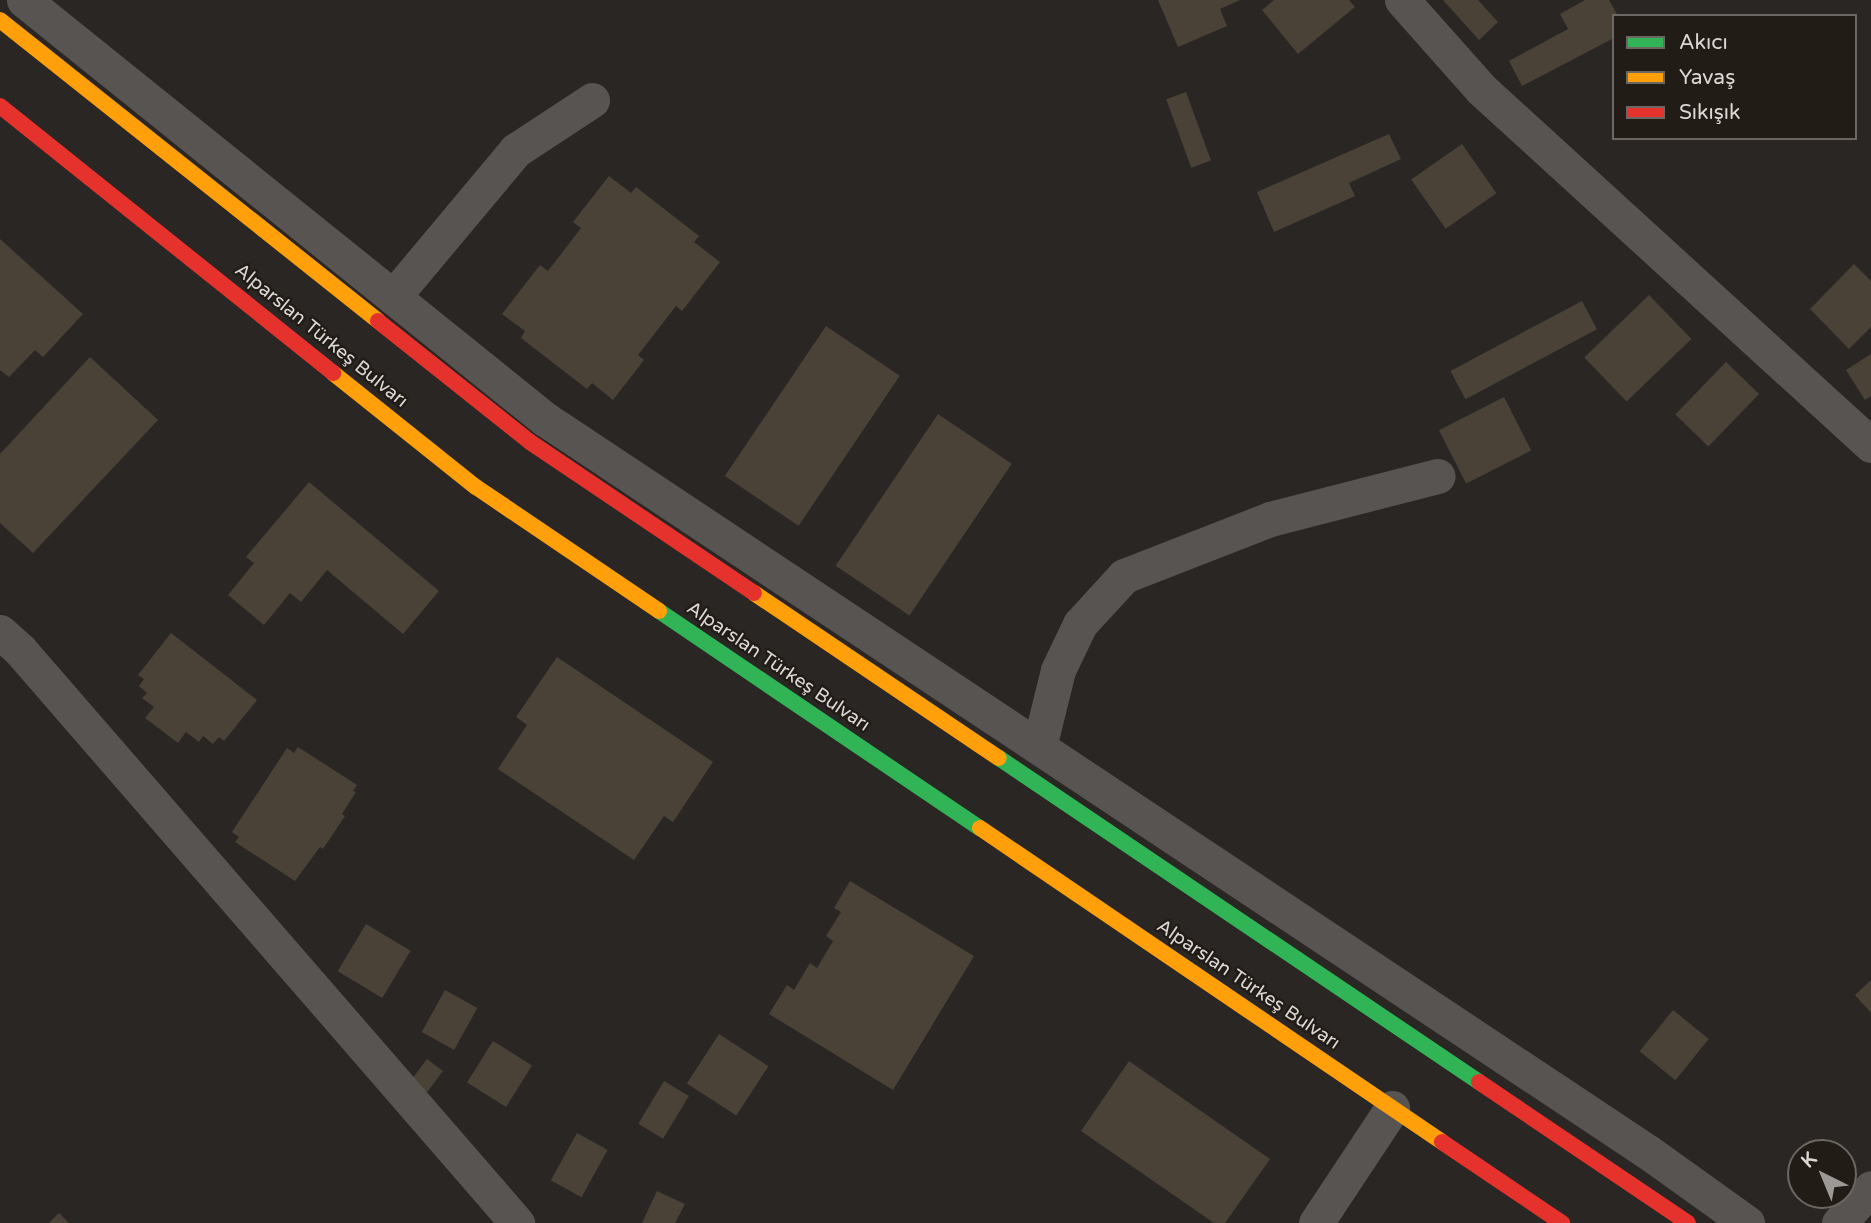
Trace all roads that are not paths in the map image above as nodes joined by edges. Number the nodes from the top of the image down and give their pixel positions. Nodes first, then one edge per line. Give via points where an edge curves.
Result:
1 (24, 0) edge
2 (1402, 0) edge
3 (0, 20) edge
4 (592, 100) dead end
5 (0, 106) edge
6 (393, 297) junction
7 (1871, 445) edge
8 (1438, 476) dead end
9 (0, 632) edge
10 (1039, 747) junction
11 (1392, 1108) junction
12 (1871, 1188) edge
13 (517, 1223) edge
14 (1316, 1223) edge
15 (1562, 1223) edge
16 (1688, 1223) edge
17 (1747, 1223) edge
18 (1839, 1223) edge

1 - 6 street
2 - 7 street via 1481,89
3 - 16 main road via 530,442
4 - 6 street via 516,150
5 - 11 main road, Alparslan Türkeş Bulvarı via 476,487
6 - 10 street via 545,419
8 - 10 street via 1270,519 1124,576 1080,624 1058,670
9 - 13 street
10 - 17 street via 1648,1152
11 - 14 street
11 - 15 main road, Alparslan Türkeş Bulvarı
12 - 18 street

